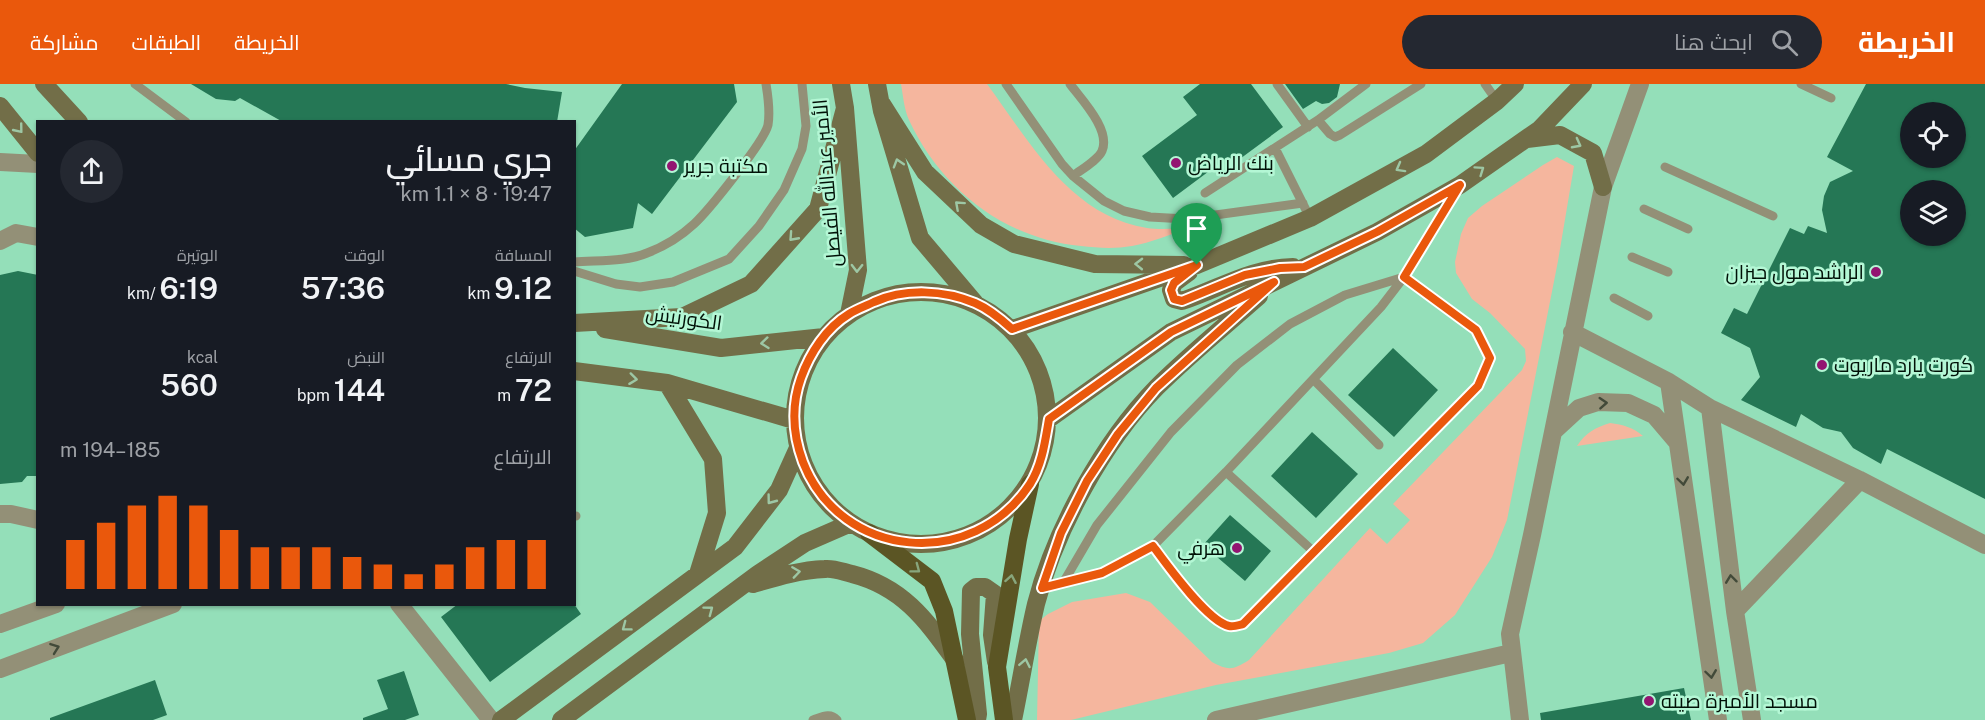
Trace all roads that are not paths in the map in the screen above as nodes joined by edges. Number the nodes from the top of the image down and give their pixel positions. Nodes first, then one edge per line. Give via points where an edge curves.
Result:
1 (44, 84) edge
2 (135, 84) edge
3 (766, 84) edge
4 (802, 84) edge
5 (840, 84) edge
6 (1006, 84) edge
7 (1070, 84) edge
8 (1277, 84) edge
9 (1366, 84) edge
10 (1421, 84) edge
11 (1485, 84) edge
12 (1515, 84) edge
13 (1583, 84) edge
14 (1640, 84) edge
15 (1801, 84) edge
16 (879, 92) edge
17 (1831, 98) dead end
18 (1497, 101) junction
19 (0, 106) edge
20 (845, 108) junction
21 (78, 120) edge
22 (183, 120) edge
23 (1318, 120) junction
24 (1308, 127) junction
25 (1525, 139) junction
26 (1275, 148) junction
27 (36, 151) edge
28 (0, 162) edge
29 (36, 164) edge
30 (1665, 167) dead end
31 (1073, 176) junction
32 (1460, 185) junction
33 (1603, 187) junction
34 (1205, 193) dead end
35 (1644, 209) dead end
36 (1306, 210) junction
37 (1773, 216) dead end
38 (1688, 229) dead end
39 (36, 237) edge
40 (0, 241) edge
41 (1632, 257) dead end
42 (576, 262) edge
43 (1197, 265) junction
44 (1304, 267) junction
45 (576, 272) edge
46 (1668, 272) dead end
47 (1404, 277) junction
48 (1274, 282) junction
49 (1614, 297) dead end
50 (975, 303) junction
51 (849, 314) junction
52 (1648, 316) dead end
53 (576, 324) edge
54 (576, 324) edge
55 (1012, 329) junction
56 (1572, 332) junction
57 (824, 337) junction
58 (576, 371) edge
59 (1314, 380) junction
60 (1669, 382) junction
61 (667, 383) junction
62 (1710, 408) junction
63 (1049, 419) junction
64 (794, 420) junction
65 (1554, 431) junction
66 (1678, 443) junction
67 (1379, 445) dead end
68 (798, 448) junction
69 (1226, 472) junction
70 (1860, 480) junction
71 (1030, 484) junction
72 (0, 514) edge
73 (36, 520) edge
74 (851, 523) junction
75 (869, 533) junction
76 (1985, 545) edge
77 (1153, 546) junction
78 (1314, 552) junction
79 (698, 574) junction
80 (1063, 583) junction
81 (740, 587) junction
82 (1042, 588) junction
83 (48, 606) edge
84 (168, 606) edge
85 (401, 606) edge
86 (1735, 611) junction
87 (0, 624) edge
88 (1511, 653) junction
89 (955, 660) junction
90 (997, 667) junction
91 (0, 669) edge
92 (490, 720) edge
93 (501, 720) edge
94 (561, 720) edge
95 (813, 720) edge
96 (837, 720) edge
97 (967, 720) edge
98 (977, 720) edge
99 (1004, 720) edge
100 (1013, 720) edge
101 (1216, 720) edge
102 (1520, 720) edge
103 (1718, 720) edge
104 (1752, 720) edge

1 - 21 main road
2 - 22 lane
3 - 42 lane via 768,126 731,181 694,224 647,253
4 - 45 lane via 806,126 802,149 784,190 729,259 673,282 640,287
5 - 20 main road, الأمير عبدالله الفيصل
6 - 31 lane
7 - 31 lane via 1102,129 1104,141 1102,153
8 - 24 lane
9 - 23 lane
10 - 23 lane via 1335,137
11 - 18 lane
12 - 18 main road
13 - 25 main road via 1540,129
14 - 33 street
15 - 17 lane
43 -> 16 main road via 1095,264 1014,244 981,225 926,172
50 -> 16 main road via 920,238
18 -> 36 main road via 1426,154
19 -> 27 main road
20 -> 51 main road, الأمير عبدالله الفيصل via 858,270
20 -> 53 main road via 818,209 751,284 682,317
23 - 24 lane
24 - 26 lane
32 -> 25 main road
25 -> 33 main road via 1560,135 1593,153
26 - 34 lane
26 - 36 lane
28 - 29 street
30 - 37 lane
31 - 36 lane via 1104,201 1150,217 1186,219
32 - 44 main road
32 - 47 lane
33 - 56 street
35 - 38 lane
36 - 43 main road
39 - 40 street via 16,233
41 - 46 lane
43 - 44 main road via 1174,283 1174,299 1182,301 1245,275
43 - 55 main road
44 - 48 main road
47 - 59 lane
47 - 78 lane via 1476,330 1490,358 1478,386
47 - 80 lane via 1345,295 1290,324 1237,365 1163,442 1097,525
48 - 63 main road via 1171,332
48 - 82 main road via 1156,388 1118,434 1087,481 1061,533
49 - 52 lane
50 - 51 main road via 932,292 889,295
50 - 55 main road
51 - 57 main road
57 -> 54 main road, الكورنيش via 721,348
55 - 63 main road via 1037,366 1045,386
56 - 60 street
56 - 65 street
57 - 64 main road via 800,380
58 -> 61 main road
59 - 67 lane
59 - 69 lane
60 - 62 street
60 - 66 street
61 - 64 main road
61 - 79 main road via 713,459 717,513
62 - 70 street
86 -> 62 street
63 - 71 main road via 1044,453
64 - 68 main road
65 -> 66 street via 1579,408 1598,402 1628,403 1654,415
65 - 88 street via 1510,634
66 -> 103 street
68 - 74 main road via 809,477 827,503
68 -> 79 main road via 779,490 735,547
69 - 77 lane
69 - 78 lane
70 - 76 street
70 - 86 street
71 - 75 main road via 1007,512 976,532 941,543 905,543
90 -> 71 main road
72 - 73 street
74 - 75 main road
74 - 81 main road via 805,543
75 -> 89 main road via 932,581 944,611
77 - 78 lane via 1214,619 1230,626 1243,624
77 - 80 lane via 1102,573
79 -> 93 main road
80 - 82 lane
81 -> 89 main road via 787,573 827,568 859,576 897,593 926,619
94 -> 81 main road
100 -> 82 main road
83 - 87 street
91 -> 84 street
85 - 92 street
86 - 104 street
88 - 101 street
88 - 102 street
89 - 97 main road
90 - 98 main road via 992,635 995,594 985,587 976,587 971,591 970,634
90 - 99 main road
95 - 96 lane via 828,715

